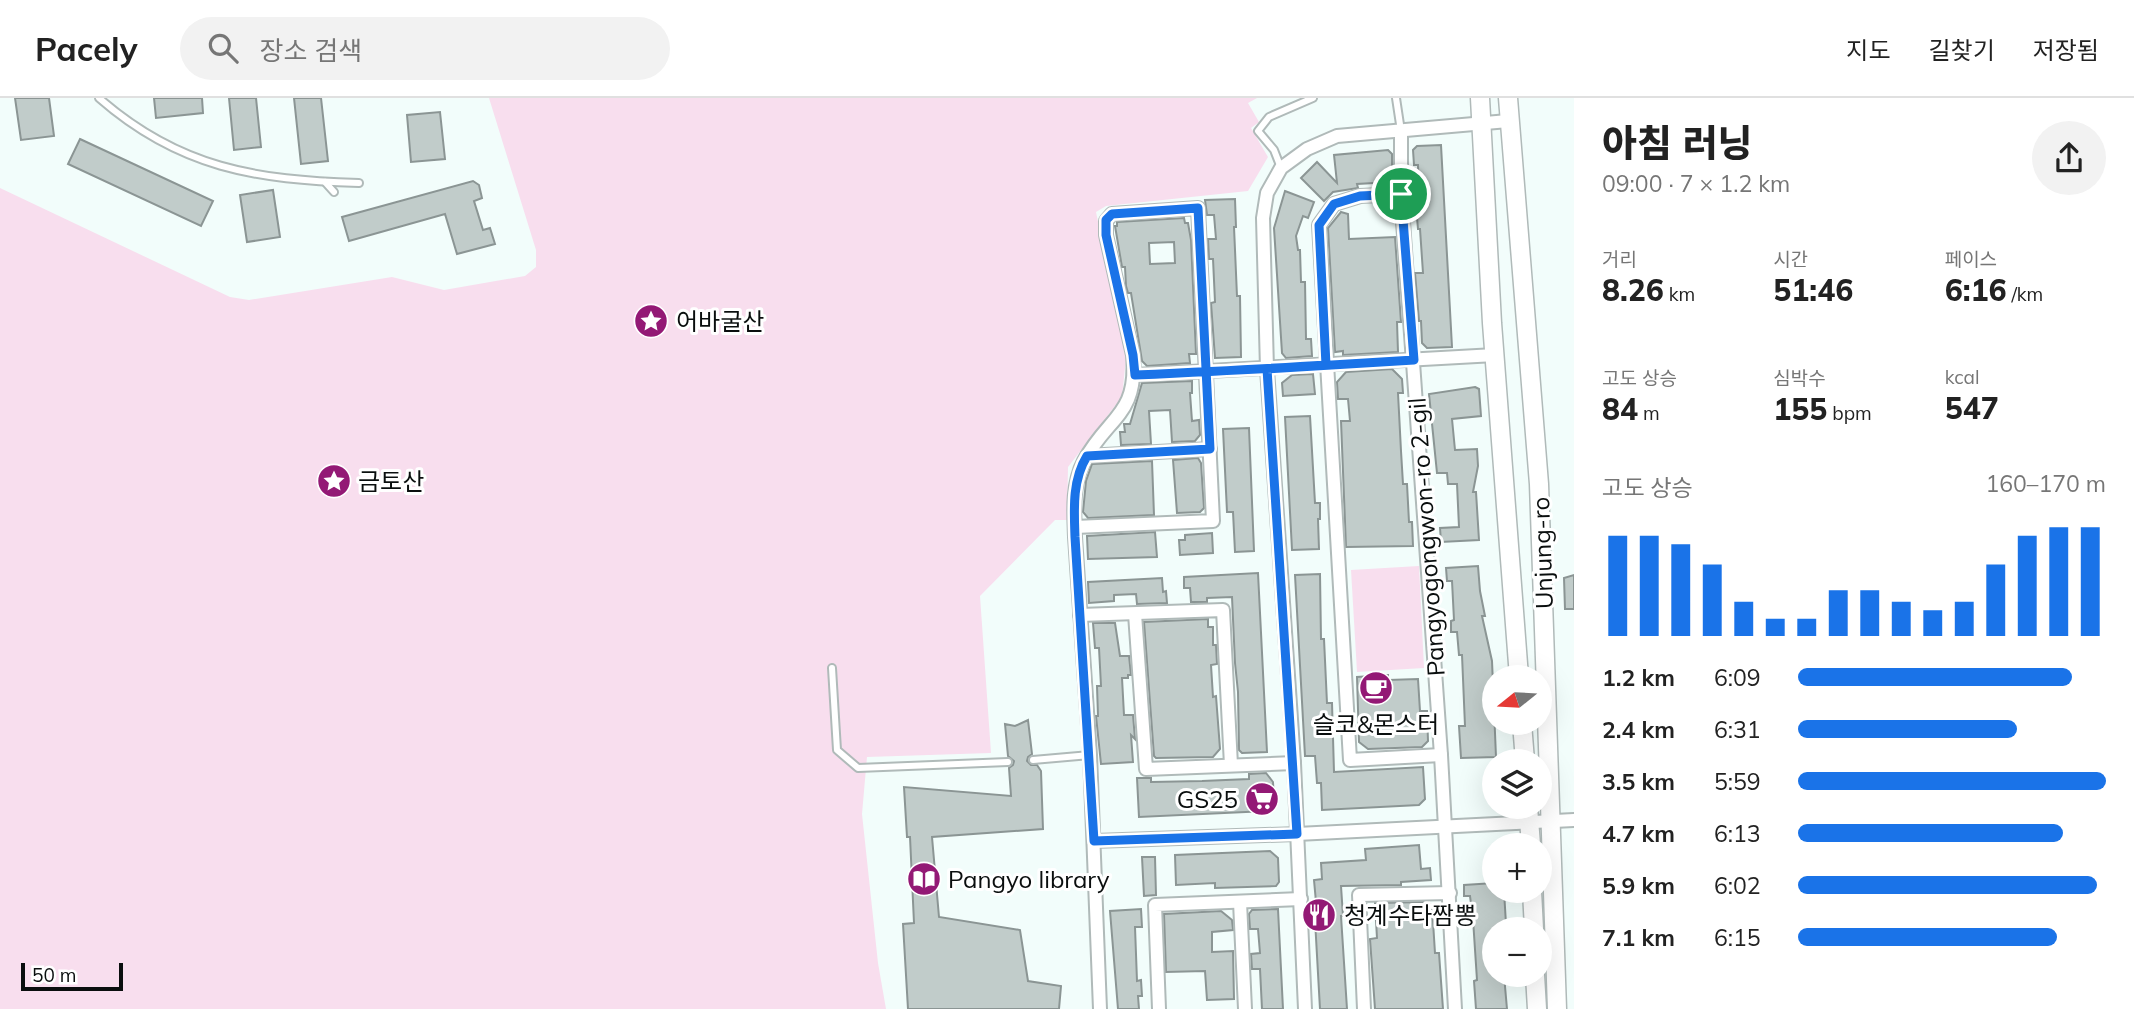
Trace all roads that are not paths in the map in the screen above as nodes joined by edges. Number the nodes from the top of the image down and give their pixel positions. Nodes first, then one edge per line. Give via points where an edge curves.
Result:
1 (99, 98) edge
2 (1312, 98) edge
3 (1396, 98) edge
4 (1480, 98) edge
5 (1508, 98) edge
6 (1508, 121) junction
7 (1482, 123) junction
8 (1401, 131) junction
9 (1281, 167) junction
10 (325, 182) junction
11 (359, 183) dead end
12 (334, 192) dead end
13 (1401, 194) junction
14 (1495, 355) junction
15 (1414, 360) junction
16 (1326, 365) junction
17 (1267, 369) junction
18 (1207, 372) junction
19 (1135, 375) junction
20 (1210, 449) junction
21 (1087, 456) junction
22 (1075, 527) junction
23 (1135, 614) junction
24 (1080, 615) junction
25 (1517, 665) edge
26 (832, 668) dead end
27 (1090, 755) junction
28 (1441, 755) junction
29 (1033, 760) dead end
30 (1008, 762) dead end
31 (1294, 763) junction
32 (1231, 765) junction
33 (1501, 819) edge
34 (1544, 819) edge
35 (1574, 820) edge
36 (1551, 821) junction
37 (1446, 827) junction
38 (1297, 834) junction
39 (1094, 841) junction
40 (1450, 893) junction
41 (1301, 899) junction
42 (1240, 902) junction
43 (1536, 987) edge
44 (1100, 1009) edge
45 (1159, 1009) edge
46 (1245, 1009) edge
47 (1306, 1009) edge
48 (1364, 1009) edge
49 (1455, 1009) edge
50 (1537, 1009) edge
51 (1557, 1009) edge

1 - 10 lane via 149,135 200,160 245,173
2 - 9 lane via 1269,117 1258,131
3 - 8 lane
4 - 7 main road, Unjung-ro
5 - 6 main road, Unjung-ro
6 - 7 street
6 - 36 main road, Unjung-ro via 1539,484
7 - 8 street
7 - 14 main road, Unjung-ro
8 - 9 street via 1337,136
8 - 13 street, Pangyogongwon-ro 2-gil
9 - 17 street via 1267,193 1263,218
10 - 11 lane
10 - 12 lane
13 - 15 street, Pangyogongwon-ro 2-gil
13 - 16 street via 1360,196 1334,204 1319,225
14 - 15 street
14 - 25 main road, Unjung-ro
15 - 16 street
15 - 28 street, Pangyogongwon-ro 2-gil
16 - 17 street
16 - 28 street via 1350,760
17 - 18 street
17 - 31 street
18 - 19 street
18 - 19 street via 1198,208 1112,214 1106,220
18 - 20 street
19 - 21 street via 1122,411
20 - 21 street
20 - 22 street via 1213,520
21 - 22 street via 1076,491
22 - 24 street
23 - 24 street
23 - 32 street via 1146,769
23 - 32 street via 1223,610
24 - 27 street
26 - 30 lane via 837,750 858,768
27 - 29 lane
27 - 39 street
28 - 37 street, Pangyogongwon-ro 2-gil
31 - 32 street
31 - 38 street
33 - 37 street
34 - 36 street
35 - 36 street
36 - 51 main road, Unjung-ro
37 - 38 street
37 - 40 street, Pangyogongwon-ro 2-gil
38 - 39 street
38 - 41 street
39 - 44 street
40 - 48 street via 1359,895
40 - 49 street, Pangyogongwon-ro 2-gil
41 - 42 street
41 - 47 street
42 - 45 street via 1155,905
42 - 46 street
43 - 50 main road

